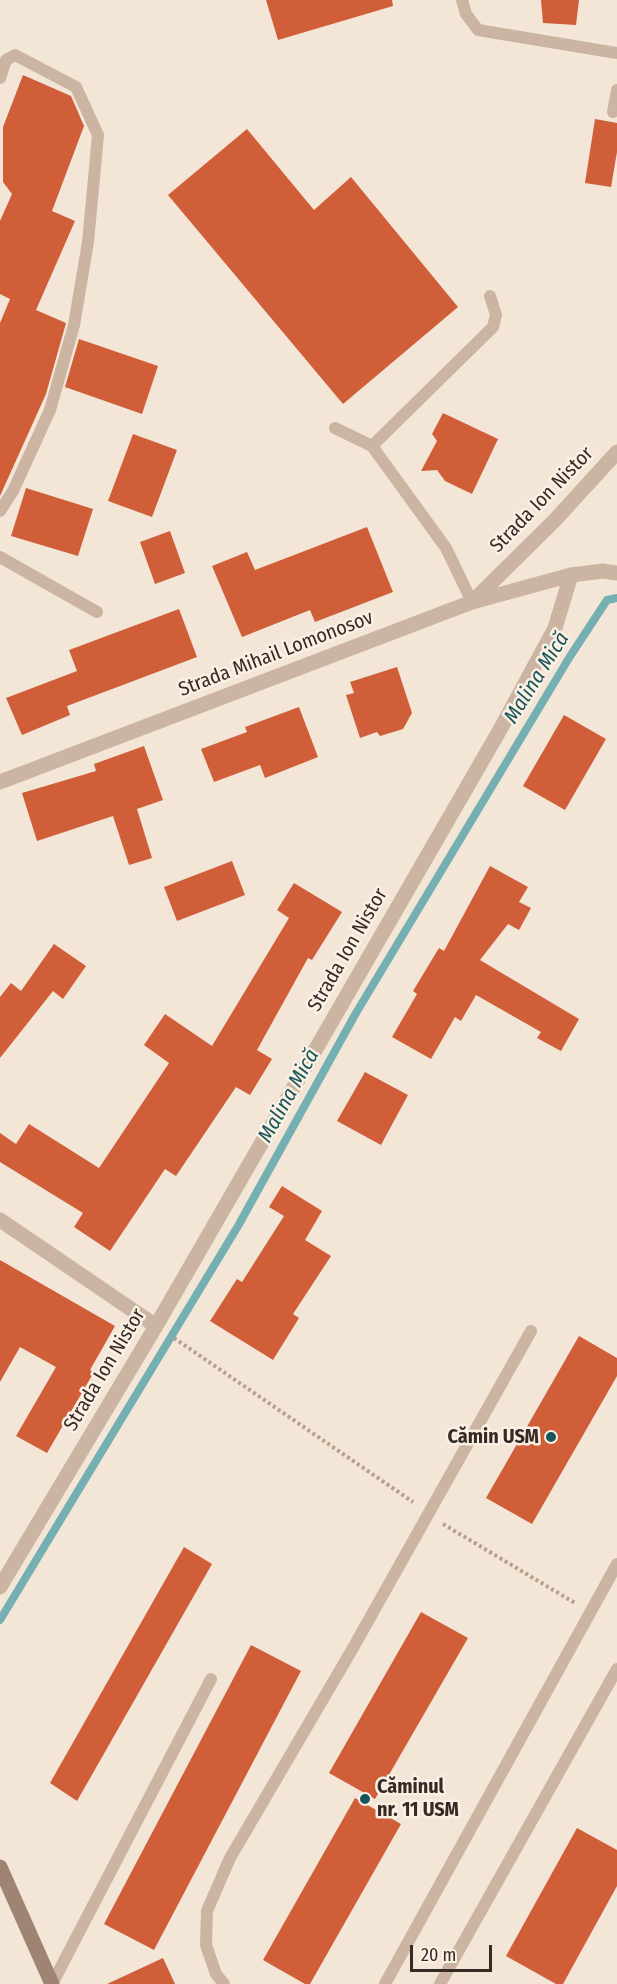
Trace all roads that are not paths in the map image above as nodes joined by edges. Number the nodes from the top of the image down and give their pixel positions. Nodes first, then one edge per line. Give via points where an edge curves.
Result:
1 (462, 0) edge
2 (617, 53) edge
3 (0, 78) edge
4 (617, 90) edge
5 (613, 112) dead end
6 (490, 296) dead end
7 (335, 428) dead end
8 (372, 446) junction
9 (617, 452) edge
10 (0, 512) edge
11 (0, 557) edge
12 (617, 573) edge
13 (571, 575) junction
14 (472, 602) junction
15 (96, 612) dead end
16 (0, 782) edge
17 (0, 1220) edge
18 (156, 1326) junction
19 (531, 1331) dead end
20 (617, 1564) edge
21 (605, 1585) junction
22 (0, 1587) edge
23 (617, 1591) edge
24 (617, 1669) edge
25 (211, 1679) dead end
26 (0, 1867) edge
27 (52, 1984) edge
28 (224, 1984) edge
29 (386, 1984) edge
30 (440, 1984) edge

1 - 2 lane via 466,14 478,30
3 - 10 lane via 6,60 15,55 76,87 98,135 88,242 74,325 50,410
4 - 5 lane
6 - 8 lane via 496,315 493,327
7 - 8 lane
8 - 14 lane via 446,548
9 - 14 street, Strada Ion Nistor
11 - 15 lane
12 - 13 street, Strada Mihail Lomonosov
13 - 14 street, Strada Mihail Lomonosov
13 - 18 street, Strada Ion Nistor via 555,627 501,728
14 - 16 street, Strada Mihail Lomonosov
17 - 18 street
18 - 22 street, Strada Ion Nistor
19 - 28 lane via 230,1858 207,1911 206,1945 216,1974
20 - 21 lane
21 - 23 lane
21 - 29 lane
24 - 30 lane
25 - 27 lane
26 - 27 street

